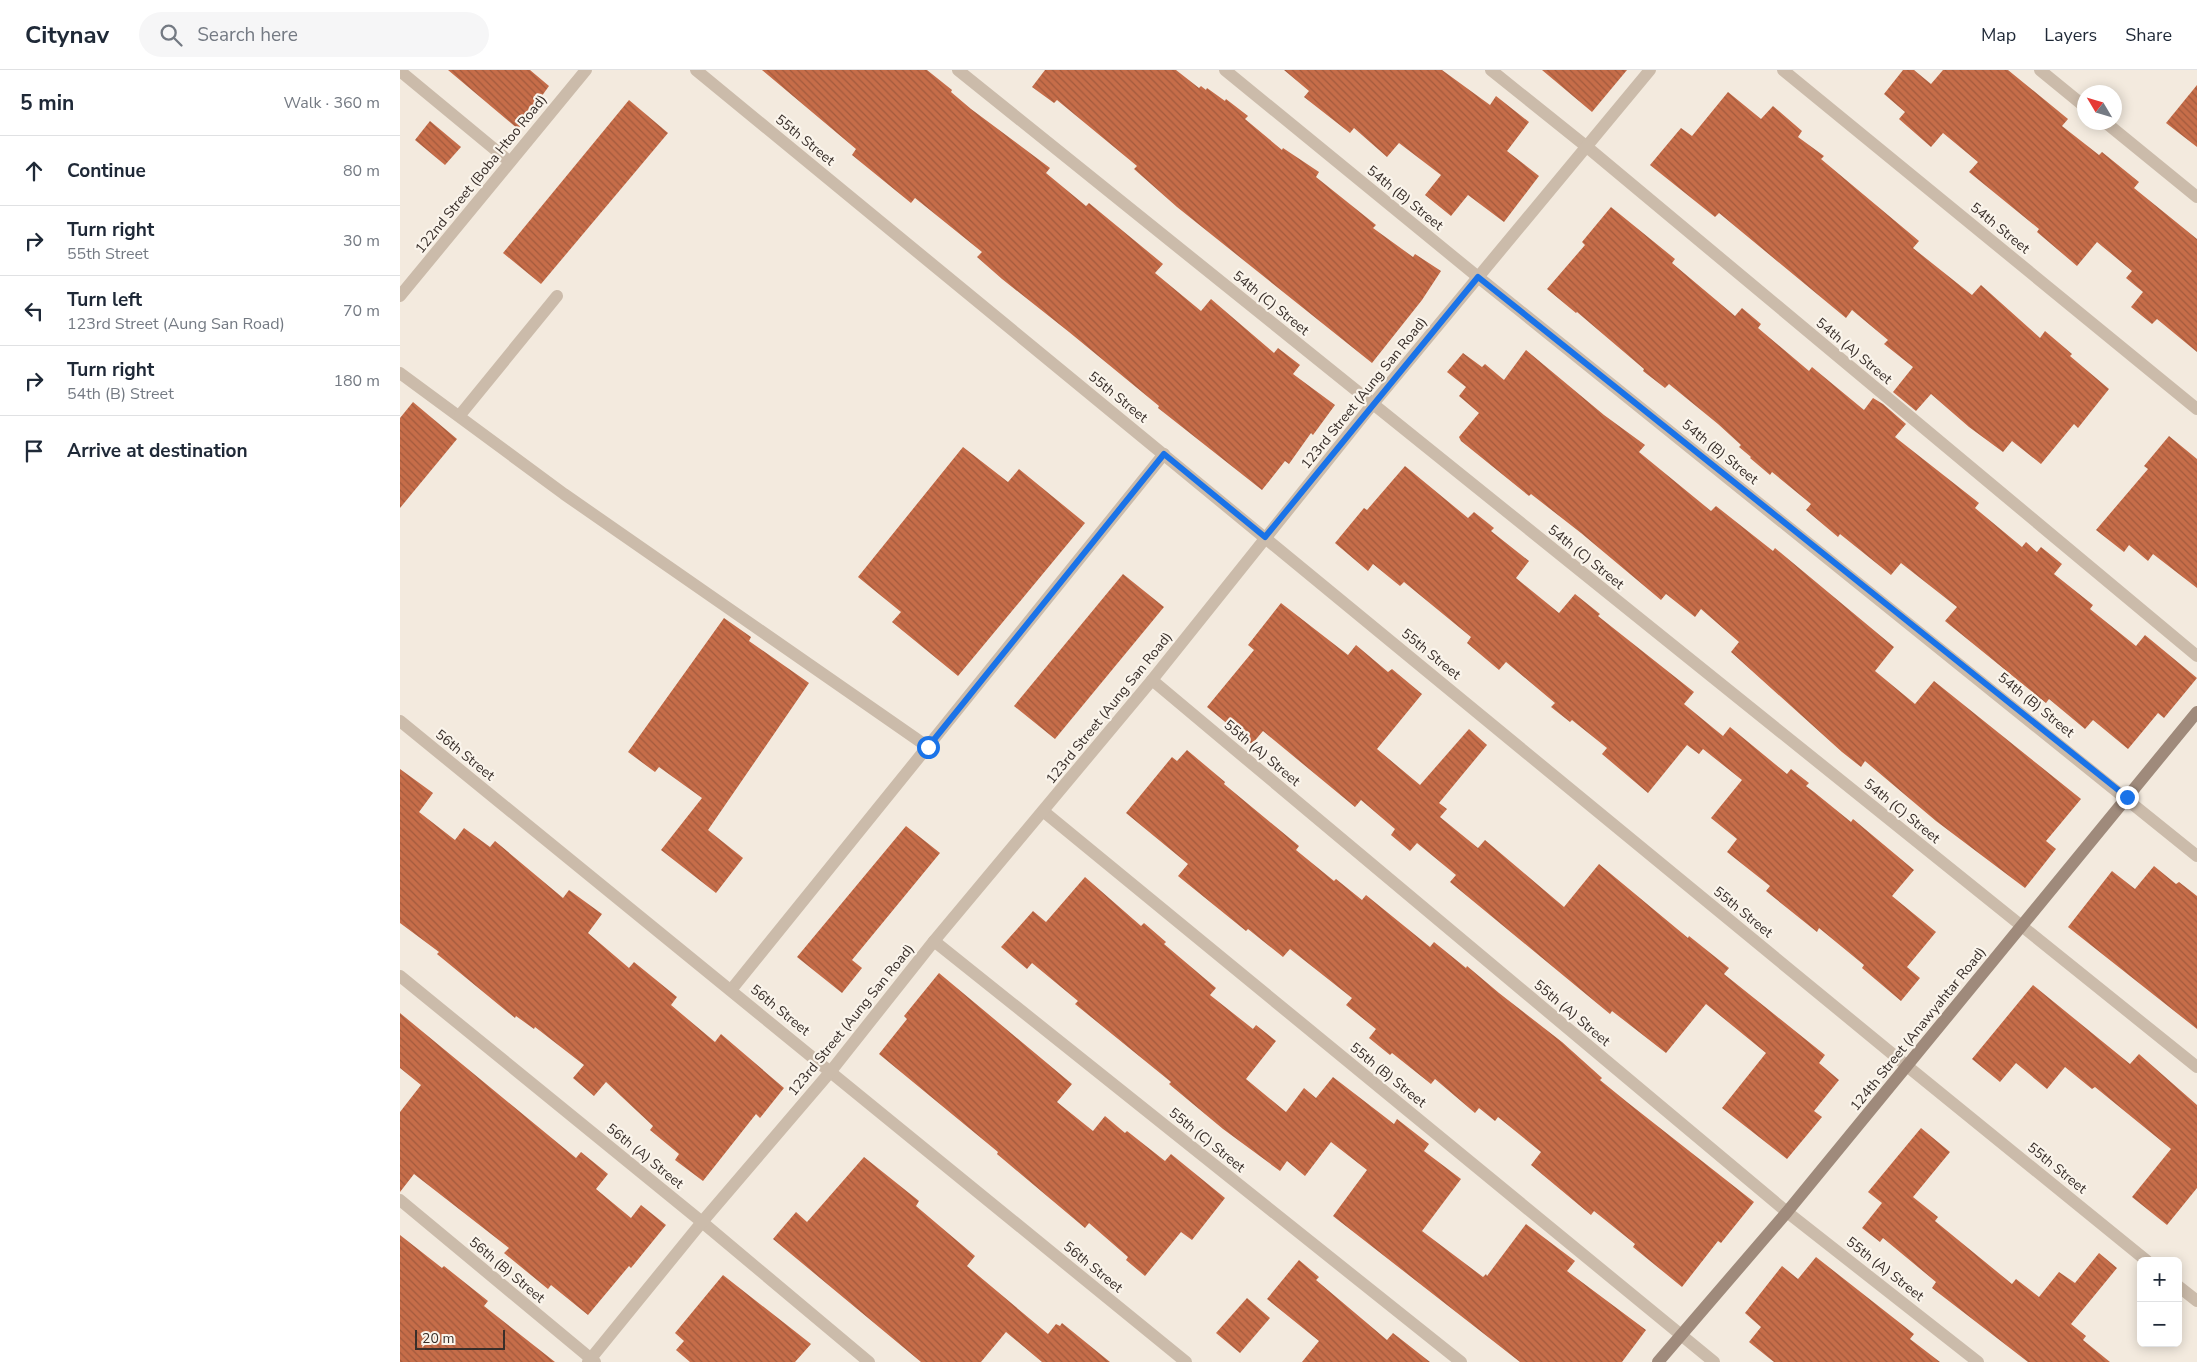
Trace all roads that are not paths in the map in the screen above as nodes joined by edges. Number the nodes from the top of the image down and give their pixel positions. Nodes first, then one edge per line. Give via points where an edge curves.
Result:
1 (586, 70) edge
2 (696, 70) edge
3 (958, 70) edge
4 (1225, 70) edge
5 (1491, 70) edge
6 (1650, 70) edge
7 (1783, 70) edge
8 (2040, 70) edge
9 (400, 71) edge
10 (2077, 100) edge
11 (2115, 130) edge
12 (1587, 147) junction
13 (510, 162) junction
14 (2197, 197) edge
15 (1478, 277) junction
16 (401, 294) edge
17 (557, 296) dead end
18 (400, 373) edge
19 (1372, 405) junction
20 (2197, 409) edge
21 (460, 416) junction
22 (1164, 454) junction
23 (1265, 537) junction
24 (2197, 656) edge
25 (1152, 680) junction
26 (2197, 712) edge
27 (400, 721) edge
28 (928, 747) junction
29 (2127, 797) junction
30 (1043, 811) junction
31 (2197, 856) edge
32 (2022, 926) junction
33 (934, 941) junction
34 (400, 976) edge
35 (732, 990) junction
36 (1907, 1066) junction
37 (2197, 1067) edge
38 (831, 1071) junction
39 (400, 1200) edge
40 (1787, 1212) junction
41 (702, 1222) junction
42 (2142, 1257) edge
43 (2182, 1289) edge
44 (2197, 1301) edge
45 (1680, 1335) junction
46 (591, 1361) edge
47 (869, 1362) edge
48 (1186, 1362) edge
49 (1461, 1362) edge
50 (1658, 1362) edge
51 (1714, 1362) edge
52 (1978, 1362) edge

1 - 13 street, 122nd Street (Boba Htoo Road)
2 - 22 street, 55th Street
3 - 19 street, 54th (C) Street
4 - 15 street, 54th (B) Street
5 - 12 street, 54th (A) Street
6 - 12 street, 123rd Street (Aung San Road)
7 - 20 street, 54th Street
8 - 10 street
9 - 13 street
11 - 14 street
12 - 15 street, 123rd Street (Aung San Road)
12 - 24 street, 54th (A) Street
13 - 16 street, 122nd Street (Boba Htoo Road)
15 - 19 street, 123rd Street (Aung San Road)
15 - 29 street, 54th (B) Street
17 - 21 street
18 - 21 street
19 - 23 street, 123rd Street (Aung San Road)
19 - 32 street, 54th (C) Street
21 - 28 street via 564,494
22 - 23 street, 55th Street
22 - 28 street
23 - 25 street, 123rd Street (Aung San Road)
23 - 36 street, 55th Street
25 - 30 street, 123rd Street (Aung San Road)
25 - 40 street, 55th (A) Street
26 - 29 street, 124th Street (Anawyahtar Road)
27 - 35 street, 56th Street
28 - 35 street
29 - 31 street, 54th (B) Street
29 - 32 street, 124th Street (Anawyahtar Road)
30 - 33 street, 123rd Street (Aung San Road)
30 - 45 street, 55th (B) Street
32 - 36 street, 124th Street (Anawyahtar Road)
32 - 37 street, 54th (C) Street
33 - 38 street, 123rd Street (Aung San Road)
33 - 49 street, 55th (C) Street
34 - 41 street, 56th (A) Street
35 - 38 street, 56th Street
36 - 40 street, 124th Street (Anawyahtar Road)
36 - 42 street, 55th Street
38 - 41 street, 123rd Street (Aung San Road)
38 - 48 street, 56th Street
39 - 46 street, 56th (B) Street
40 - 45 street, 124th Street (Anawyahtar Road)
40 - 52 street, 55th (A) Street
41 - 46 street, 123rd Street (Aung San Road)
41 - 47 street, 56th (A) Street
43 - 44 street
45 - 50 street, 124th Street (Anawyahtar Road)
45 - 51 street, 55th (B) Street

